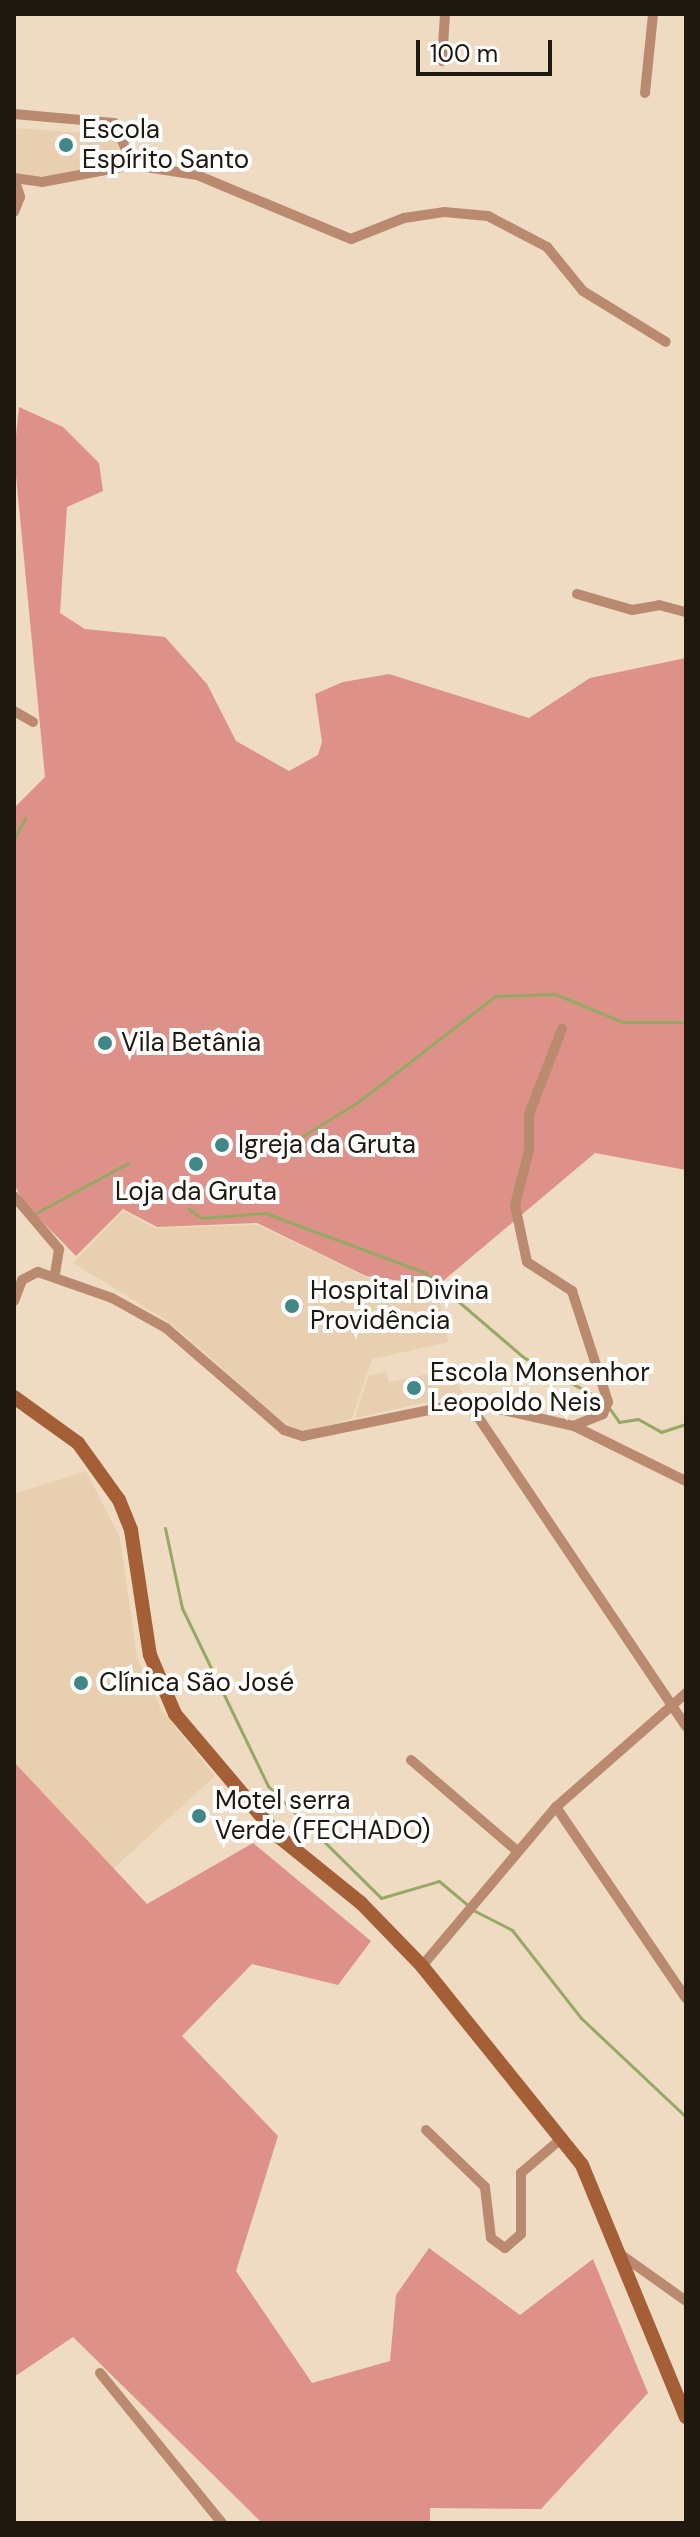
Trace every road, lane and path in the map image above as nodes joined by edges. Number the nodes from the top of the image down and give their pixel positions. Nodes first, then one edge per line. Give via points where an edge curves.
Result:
1 (445, 14) edge
2 (653, 14) edge
3 (442, 61) dead end
4 (645, 93) dead end
5 (14, 114) edge
6 (133, 165) junction
7 (14, 178) edge
8 (14, 212) edge
9 (666, 342) dead end
10 (577, 594) dead end
11 (686, 612) edge
12 (14, 711) edge
13 (33, 722) dead end
14 (562, 1029) dead end
15 (14, 1196) edge
16 (55, 1273) junction
17 (14, 1301) edge
18 (14, 1397) edge
19 (468, 1402) junction
20 (574, 1426) junction
21 (686, 1481) edge
22 (686, 1693) edge
23 (674, 1705) junction
24 (686, 1727) edge
25 (411, 1760) dead end
26 (556, 1807) junction
27 (517, 1851) junction
28 (422, 1966) junction
29 (686, 1998) edge
30 (426, 2130) dead end
31 (561, 2139) junction
32 (623, 2256) junction
33 (686, 2301) edge
34 (100, 2373) dead end
35 (686, 2417) edge
36 (222, 2523) edge

1 - 3 street
2 - 4 street
5 - 6 street via 114,123
6 - 7 street via 95,176
6 - 9 street via 232,185 351,239 404,218 444,212 488,216 547,247 583,291
7 - 8 street via 20,197
10 - 11 street via 632,610 659,605
12 - 13 street
14 - 20 street via 529,1114 517,1222 527,1262 572,1291 608,1402 603,1414
15 - 16 street via 59,1249
16 - 17 street via 22,1280
16 - 19 street via 166,1328 294,1433 317,1435
18 - 28 main road via 78,1443 119,1500 131,1530 150,1655 175,1714 278,1836 361,1903
19 - 20 street
19 - 23 street
20 - 21 street
22 - 23 street
23 - 24 street
23 - 26 street
25 - 27 street
26 - 27 street
26 - 29 street
27 - 28 street
28 - 31 main road
30 - 31 street via 485,2187 491,2238 505,2248 521,2234 521,2173
31 - 32 main road via 599,2196
32 - 33 street
32 - 35 main road
34 - 36 street

